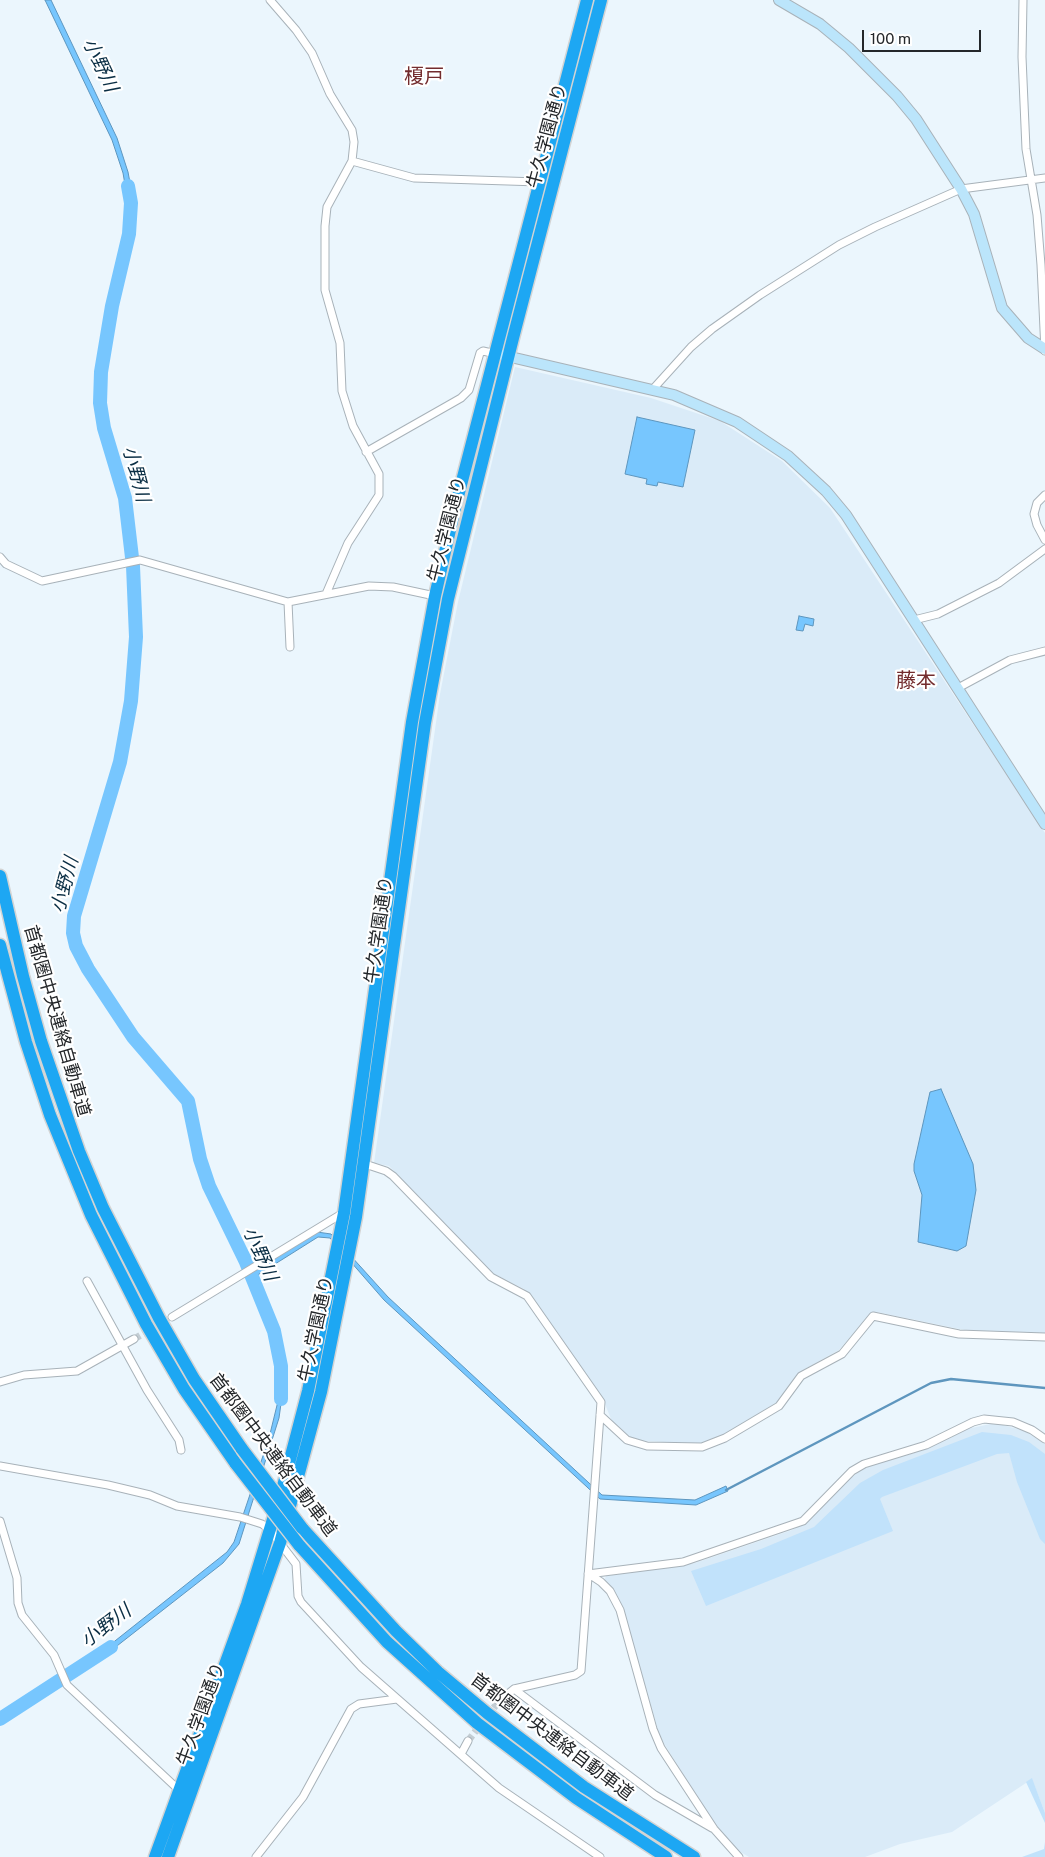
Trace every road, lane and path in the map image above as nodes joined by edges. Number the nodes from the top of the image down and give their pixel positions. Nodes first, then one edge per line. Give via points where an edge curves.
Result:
1 (270, 0) edge
2 (601, 0) edge
3 (779, 0) edge
4 (1023, 0) edge
5 (586, 1) edge
6 (352, 161) junction
7 (1045, 178) edge
8 (1030, 180) junction
9 (539, 182) junction
10 (961, 189) junction
11 (1045, 350) edge
12 (502, 355) junction
13 (653, 390) junction
14 (366, 452) junction
15 (1045, 494) edge
16 (1045, 540) edge
17 (1045, 549) edge
18 (0, 557) edge
19 (326, 594) junction
20 (435, 596) junction
21 (288, 602) junction
22 (914, 620) junction
23 (290, 647) dead end
24 (1045, 651) edge
25 (958, 688) junction
26 (1045, 824) edge
27 (0, 876) edge
28 (0, 944) edge
29 (358, 1163) junction
30 (344, 1212) junction
31 (87, 1281) dead end
32 (172, 1317) tunnel mouth
33 (1045, 1337) edge
34 (134, 1339) tunnel mouth
35 (123, 1346) junction
36 (0, 1382) edge
37 (600, 1415) junction
38 (1045, 1438) edge
39 (181, 1450) dead end
40 (0, 1466) edge
41 (0, 1521) edge
42 (270, 1530) junction
43 (280, 1542) junction
44 (588, 1574) junction
45 (514, 1689) junction
46 (398, 1699) junction
47 (498, 1701) tunnel mouth
48 (468, 1742) tunnel mouth
49 (461, 1754) junction
50 (179, 1790) junction
51 (189, 1800) junction
52 (714, 1829) junction
53 (155, 1857) edge
54 (168, 1857) edge
55 (256, 1857) edge
56 (600, 1857) edge
57 (666, 1857) edge
58 (694, 1857) edge
59 (739, 1857) edge

1 - 6 street via 312,53 330,94 352,130
2 - 12 highway, 牛久学園通り
3 - 10 street via 820,24 874,71 916,119
4 - 8 street via 1022,57
5 - 9 highway, 牛久学園通り
6 - 9 street via 414,178
6 - 14 street via 327,207 324,276 328,304 340,343 342,391 353,426
7 - 8 street
8 - 10 street
8 - 11 street via 1042,265
9 - 12 highway, 牛久学園通り
10 - 11 street via 974,214 1002,308 1028,338
10 - 13 street via 839,245 773,286 698,341
12 - 13 street
12 - 14 street via 480,353 469,390 461,398
12 - 20 highway, 牛久学園通り via 453,517
12 - 29 highway, 牛久学園通り via 437,656
13 - 22 street via 693,402 737,422 795,462 846,515
14 - 19 street via 379,474 380,495 348,543
15 - 16 street via 1034,514
17 - 22 street via 999,583 938,614
18 - 21 street via 6,564 42,581 140,560
19 - 20 street via 369,586 393,587
19 - 21 street
20 - 29 highway, 牛久学園通り via 412,722
21 - 23 street
22 - 25 street
24 - 25 street via 1010,660
25 - 26 street
27 - 58 highway, 首都圏中央連絡自動車道, bridge via 41,1041 79,1151 103,1208 194,1379 242,1449 302,1528 396,1631 473,1701 584,1787
28 - 57 highway, 首都圏中央連絡自動車道, bridge via 26,1042 50,1114 91,1215 150,1332 184,1389 236,1464 299,1545 387,1642 477,1723 576,1798
29 - 30 highway, 牛久学園通り
29 - 37 street via 393,1176 491,1276 527,1296 601,1402
29 - 43 highway, 牛久学園通り via 334,1332 307,1450
30 - 32 street
30 - 42 highway, 牛久学園通り via 308,1391
31 - 35 street
33 - 37 street via 959,1334 873,1316 842,1354 801,1376 779,1406 725,1438 702,1447 634,1444 620,1436
34 - 35 street
35 - 36 street via 78,1370 24,1375
35 - 39 street via 179,1440
37 - 44 street
38 - 44 street via 1013,1422 984,1419 973,1422 926,1444 864,1464 852,1471 803,1521 683,1562
40 - 42 street via 108,1485 177,1506 240,1517
41 - 50 street via 16,1578 22,1615 54,1655 67,1685
42 - 43 street
42 - 50 highway, 牛久学園通り
43 - 46 street via 296,1564 301,1602 361,1667
43 - 51 highway, 牛久学園通り
44 - 45 street via 581,1671
44 - 52 street via 610,1591 620,1610 661,1748
45 - 47 street
45 - 52 street via 655,1794
46 - 49 street
46 - 55 street via 359,1704 352,1709 303,1797
48 - 49 street
49 - 56 street via 499,1788
50 - 51 street
50 - 53 highway, 牛久学園通り
51 - 54 highway, 牛久学園通り
52 - 59 street

